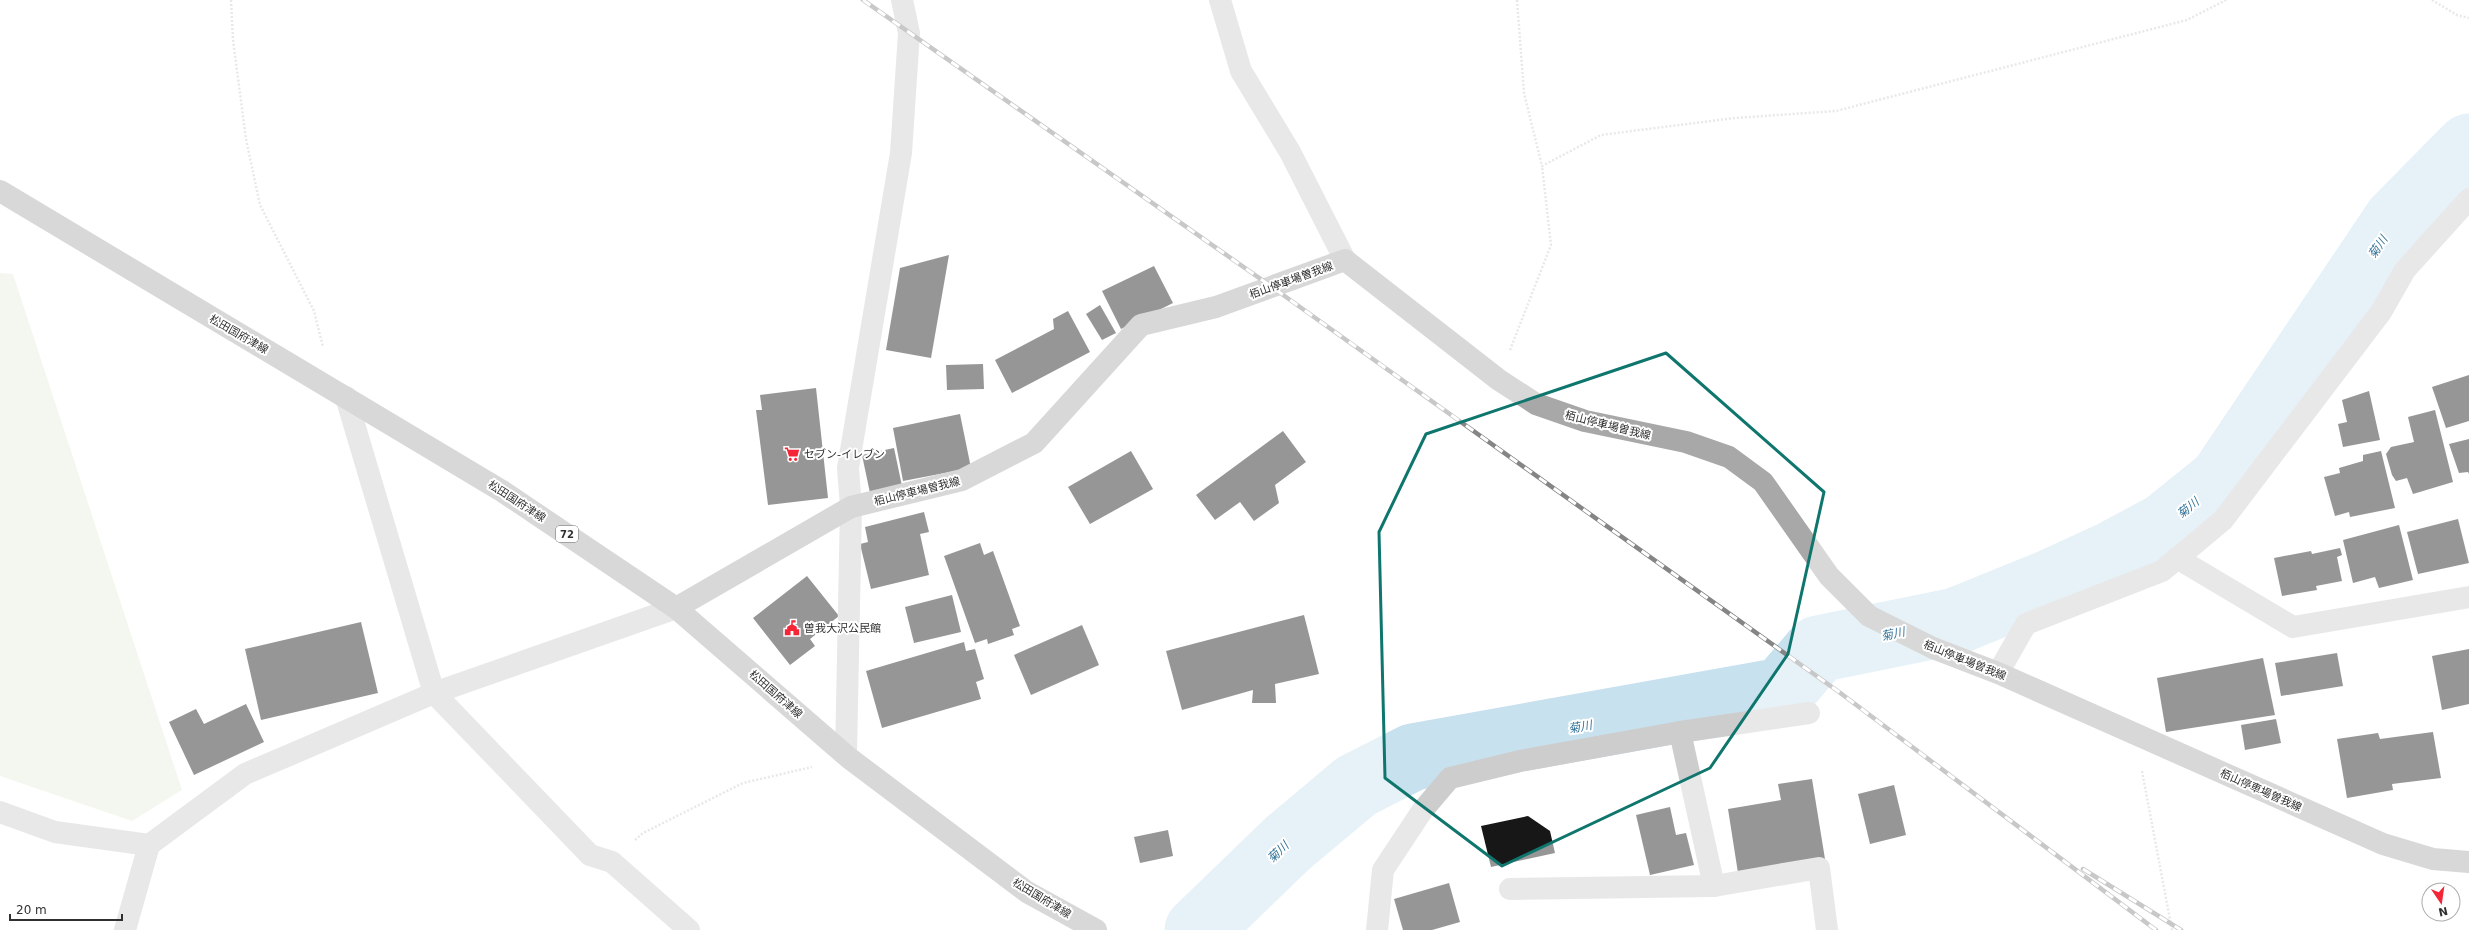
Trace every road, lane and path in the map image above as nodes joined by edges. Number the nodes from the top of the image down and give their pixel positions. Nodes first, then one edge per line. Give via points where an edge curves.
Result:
1 (231, 0) edge
2 (902, 0) edge
3 (1220, 0) edge
4 (1517, 0) edge
5 (2226, 0) edge
6 (2432, 0) edge
7 (2469, 18) edge
8 (1542, 166) junction
9 (0, 191) edge
10 (2469, 199) edge
11 (1345, 260) junction
12 (1499, 380) junction
13 (324, 384) junction
14 (346, 397) junction
15 (851, 507) junction
16 (2177, 558) junction
17 (2469, 597) edge
18 (676, 608) junction
19 (1998, 673) junction
20 (434, 693) junction
21 (1809, 713) dead end
22 (1680, 732) junction
23 (2137, 735) junction
24 (848, 756) junction
25 (0, 812) edge
26 (149, 845) junction
27 (612, 862) junction
28 (2469, 862) edge
29 (1714, 886) junction
30 (1510, 889) dead end
31 (125, 930) edge
32 (689, 930) edge
33 (1096, 930) edge
34 (1377, 930) edge
35 (1827, 930) edge
36 (2172, 930) edge

1 - 13 path via 233,40 246,139 260,205 314,311 324,350
2 - 15 street via 909,33 901,152 848,468
3 - 11 street via 1241,71 1290,152
4 - 8 path via 1524,93
5 - 8 path via 2187,20 1836,111 1735,118 1601,135
6 - 7 path
8 - 12 path via 1551,245
9 - 13 main road, 松田国府津線 / 72
10 - 16 street via 2405,270 2382,312 2222,520
11 - 12 main road, 栢山停車場曽我線
11 - 15 main road, 栢山停車場曽我線 via 1216,307 1141,325 1034,444 962,480
12 - 19 main road, 栢山停車場曽我線 via 1536,404 1584,421 1686,442 1729,457 1762,482 1829,576 1868,616 1934,648
13 - 14 main road, 松田国府津線 / 72
14 - 18 main road, 松田国府津線 / 72 via 502,491
14 - 20 street
15 - 18 main road, 栢山停車場曽我線
15 - 24 street
16 - 17 street via 2293,626
16 - 19 street via 2162,571 2026,624
18 - 20 street
18 - 24 main road, 松田国府津線 / 72
19 - 23 main road, 栢山停車場曽我線
20 - 26 street via 245,774
20 - 27 street via 590,855
21 - 22 street
22 - 29 street
22 - 34 street via 1520,761 1450,778 1422,811 1383,870
23 - 28 main road, 栢山停車場曽我線 via 2383,844 2433,859
23 - 36 path via 2148,808
24 - 27 path via 743,784 643,833
24 - 33 main road, 松田国府津線 / 72 via 1027,892
25 - 26 street via 55,832
26 - 31 street
27 - 32 street
29 - 30 street
29 - 35 street via 1819,868

